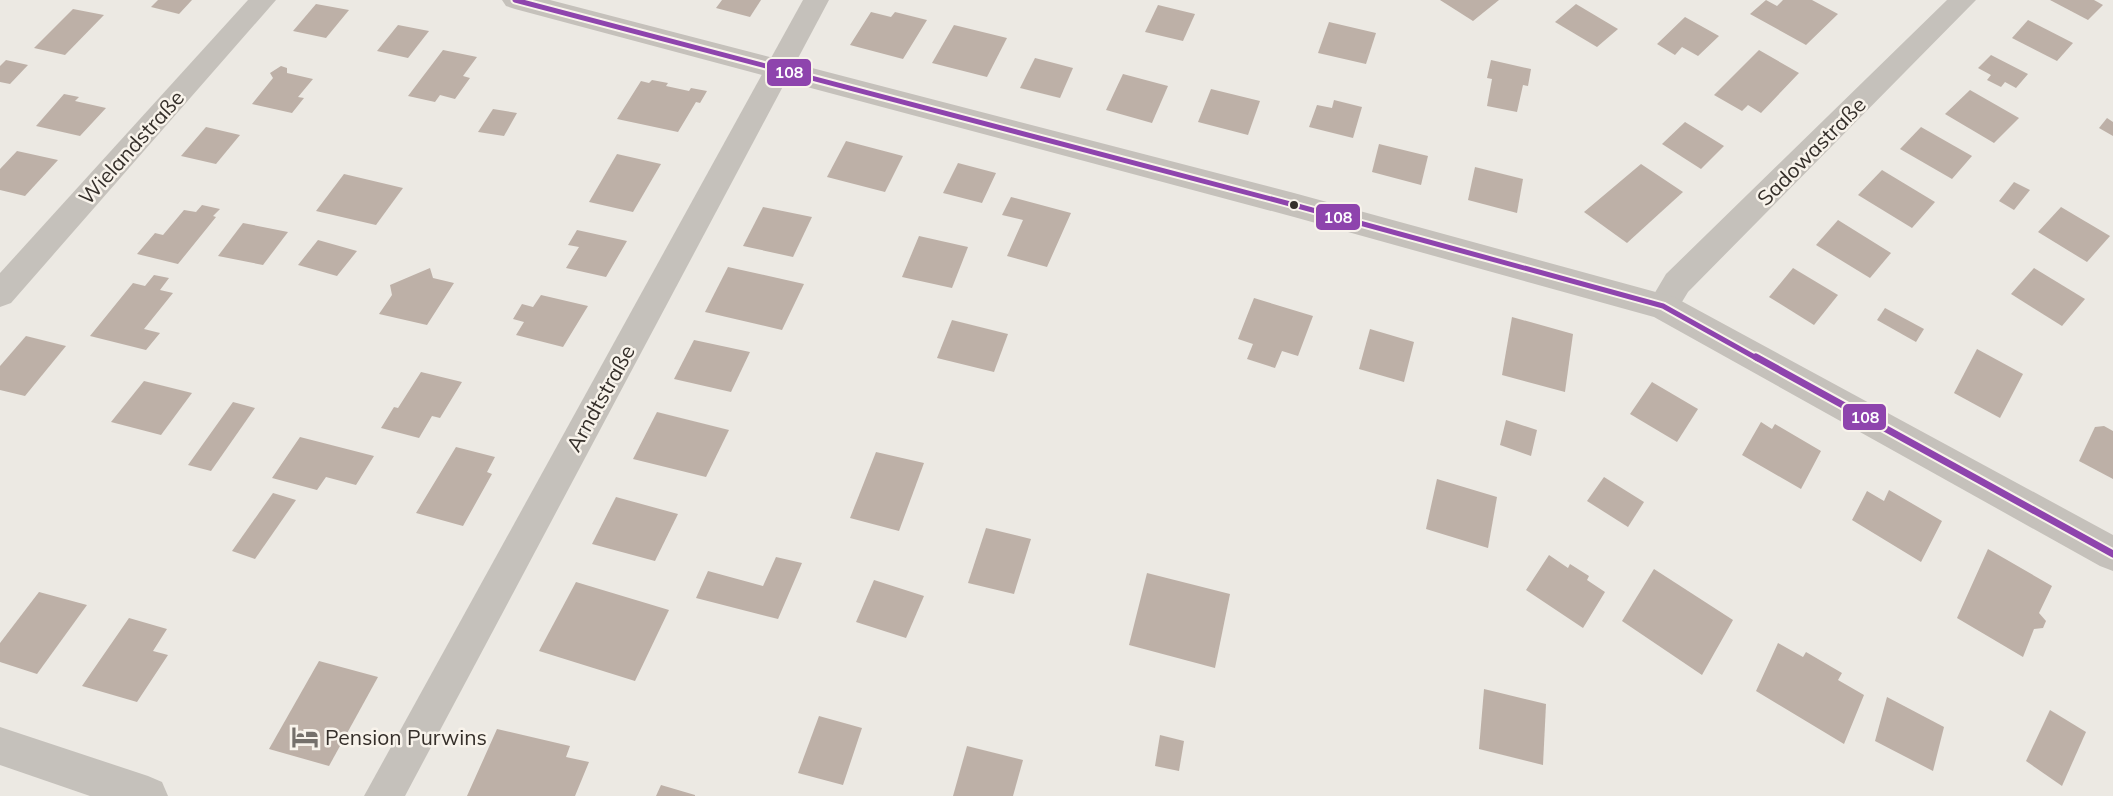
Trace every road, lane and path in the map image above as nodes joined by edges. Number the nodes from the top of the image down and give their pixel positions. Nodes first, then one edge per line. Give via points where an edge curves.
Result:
1 (263, 0) edge
2 (515, 0) edge
3 (816, 0) edge
4 (1963, 0) edge
5 (779, 69) junction
6 (0, 294) edge
7 (1663, 306) junction
8 (2113, 554) edge
9 (0, 746) edge
10 (148, 796) edge
11 (384, 796) edge

1 - 6 street, Wielandstraße
2 - 5 street
3 - 5 street, Arndtstraße
4 - 7 street, Sadowastraße via 1677,284
5 - 7 street
5 - 11 street, Arndtstraße
7 - 8 street
9 - 10 street

